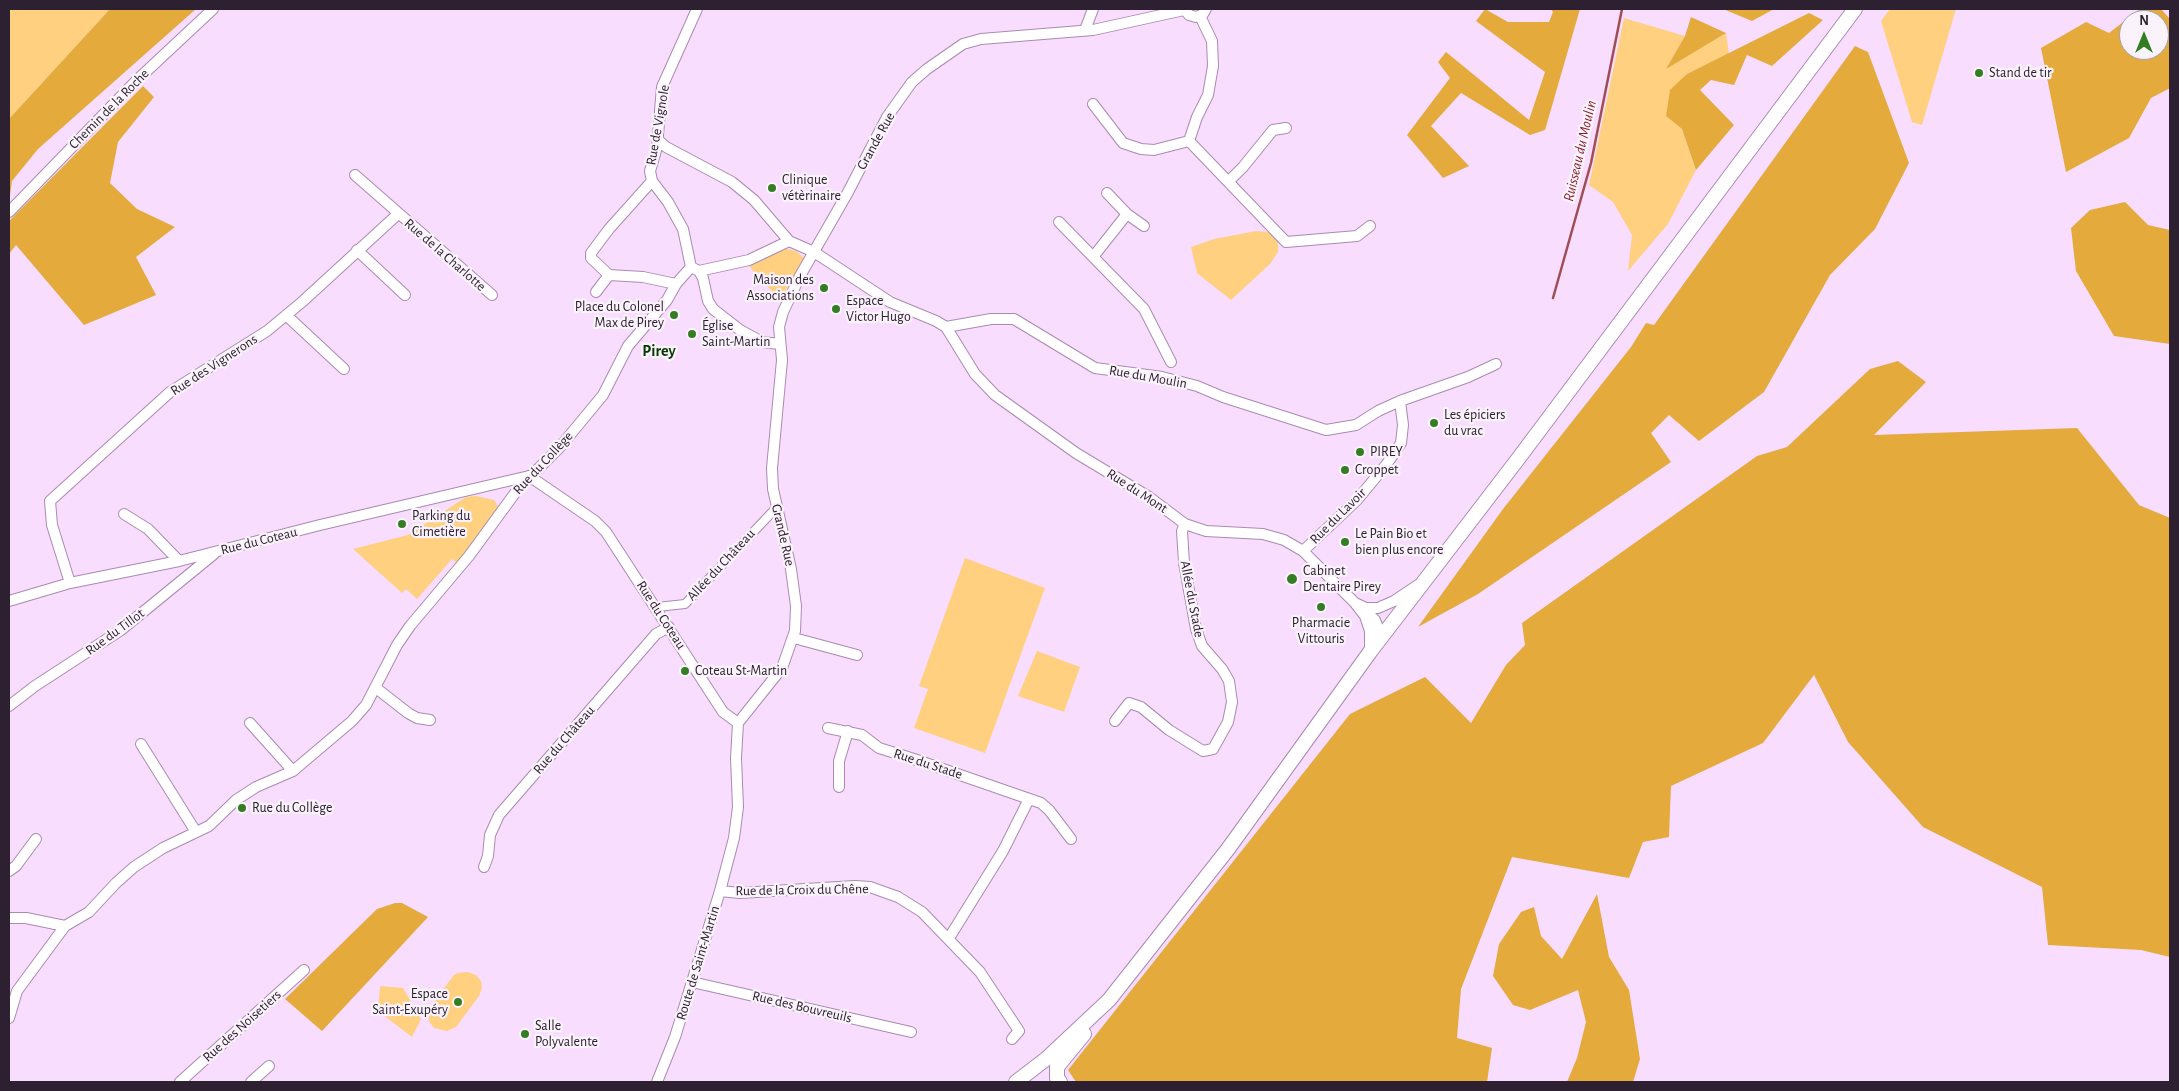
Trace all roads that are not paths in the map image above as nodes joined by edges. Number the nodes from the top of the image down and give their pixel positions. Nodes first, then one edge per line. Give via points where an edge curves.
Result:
1 (213, 9) edge
2 (697, 9) edge
3 (1093, 9) edge
4 (1184, 9) edge
5 (1855, 9) edge
6 (1203, 12) edge
7 (1085, 30) junction
8 (1094, 104) dead end
9 (1286, 128) dead end
10 (657, 139) junction
11 (1189, 141) junction
12 (355, 175) dead end
13 (652, 181) junction
14 (1229, 181) junction
15 (1107, 193) dead end
16 (9, 212) edge
17 (398, 214) junction
18 (1127, 214) junction
19 (1059, 222) dead end
20 (1144, 226) dead end
21 (1370, 226) dead end
22 (789, 241) junction
23 (358, 250) junction
24 (814, 252) junction
25 (1093, 257) junction
26 (695, 269) junction
27 (609, 276) junction
28 (676, 284) junction
29 (596, 292) dead end
30 (405, 295) dead end
31 (492, 295) dead end
32 (286, 316) junction
33 (946, 327) junction
34 (780, 344) junction
35 (1171, 362) dead end
36 (1496, 364) dead end
37 (344, 368) dead end
38 (1400, 401) junction
39 (529, 476) junction
40 (509, 481) junction
41 (518, 489) junction
42 (549, 490) junction
43 (777, 507) junction
44 (124, 514) dead end
45 (1185, 524) junction
46 (1303, 551) junction
47 (216, 552) junction
48 (179, 561) junction
49 (1425, 581) junction
50 (70, 583) junction
51 (9, 600) edge
52 (1357, 604) junction
53 (656, 607) junction
54 (669, 627) junction
55 (794, 638) junction
56 (1382, 638) junction
57 (1370, 652) junction
58 (857, 655) dead end
59 (376, 688) junction
60 (9, 706) edge
61 (430, 720) dead end
62 (1115, 721) dead end
63 (250, 723) dead end
64 (738, 723) junction
65 (828, 728) dead end
66 (848, 731) junction
67 (141, 744) dead end
68 (293, 771) junction
69 (838, 787) dead end
70 (1029, 799) junction
71 (196, 832) junction
72 (36, 838) dead end
73 (1071, 839) dead end
74 (484, 867) dead end
75 (9, 871) edge
76 (720, 891) junction
77 (9, 918) edge
78 (26, 918) junction
79 (65, 926) junction
80 (57, 937) junction
81 (949, 938) junction
82 (304, 970) dead end
83 (692, 982) junction
84 (1109, 1000) junction
85 (9, 1018) edge
86 (911, 1032) dead end
87 (1012, 1039) dead end
88 (269, 1066) dead end
89 (180, 1082) edge
90 (251, 1082) edge
91 (657, 1082) edge
92 (1016, 1082) edge
93 (1060, 1082) edge

1 - 16 street, Chemin de la Roche via 136,81
2 - 10 street, Rue de Vignole via 662,88
3 - 7 street
4 - 6 street via 1189,15
4 - 7 street, Grande Rue
5 - 49 main road
6 - 11 street via 1212,41 1213,66 1208,95
7 - 24 street, Grande Rue via 981,39 963,44 927,69 912,82 888,117
8 - 11 street via 1124,143 1154,150
9 - 14 street via 1273,130
10 - 13 street, Rue de Vignole via 651,163
10 - 22 street via 732,182 754,200
11 - 14 street
12 - 17 street, Rue de la Charlotte
13 - 26 street, Rue de Vignole via 683,229
13 - 27 street via 591,253 591,258
14 - 21 street via 1286,242 1357,236
15 - 18 street
17 - 23 street, Rue des Vignerons
17 - 31 street, Rue de la Charlotte
18 - 20 street
18 - 25 street
19 - 25 street
22 - 24 street
22 - 26 street via 748,260
23 - 30 street
23 - 32 street, Rue des Vignerons
24 - 33 street via 890,302
24 - 34 street, Grande Rue via 783,312 779,327
25 - 35 street via 1144,309
26 - 28 street
26 - 34 street, Rue de Vignole via 703,278 708,301 714,309 740,330 762,342
27 - 28 street via 643,277
27 - 29 street
28 - 39 street, Rue du Collège via 667,300 628,346 603,395 560,446
32 - 37 street
32 - 50 street, Rue des Vignerons via 170,392 50,501 52,525
33 - 38 street, Rue du Moulin via 991,319 1014,319 1095,368 1162,377 1197,386 1223,398 1326,430 1356,425
33 - 45 street, Rue du Mont via 975,374 995,396
34 - 43 street, Grande Rue via 782,360 772,468
36 - 38 street, Rue du Moulin
38 - 46 street, Rue du Lavoir via 1401,443 1357,500
39 - 40 street, Rue du Coteau
39 - 41 street, Rue du Collège
39 - 42 street, Rue du Coteau
40 - 41 street
40 - 47 street, Rue du Coteau
41 - 42 street via 535,487
41 - 59 street, Rue du Collège via 469,556 410,626
42 - 53 street, Rue du Coteau via 596,521
43 - 53 street, Allée du Château via 685,604
43 - 55 street, Grande Rue via 796,606
44 - 48 street via 148,529
45 - 46 street, Rue du Mont via 1206,531 1263,534 1284,540
45 - 62 street, Allée du Stade via 1182,531 1184,563 1196,629 1202,646 1229,681 1232,702 1228,722 1213,749 1203,751 1141,707 1130,703
46 - 52 street, Rue du Mont
47 - 48 street, Rue du Coteau
47 - 60 street, Rue du Tillot via 121,630
48 - 50 street, Rue du Coteau
49 - 52 street via 1384,606 1373,609
49 - 56 main road
50 - 51 street, Rue du Coteau
52 - 56 street via 1375,620
52 - 57 street via 1368,622
53 - 54 street, Rue du Coteau
54 - 64 street, Rue du Coteau via 723,712
54 - 74 street, Rue du Château via 656,634 499,814 490,835
55 - 58 street
55 - 64 street, Grande Rue via 782,668
56 - 57 main road
57 - 84 main road via 1228,849
59 - 61 street via 408,713
59 - 68 street, Rue du Collège via 352,721
63 - 68 street
64 - 76 street, Route de Saint-Martin via 736,824
65 - 66 street, Rue du Stade
66 - 69 street via 838,762
66 - 70 street, Rue du Stade via 862,735 879,748
67 - 71 street
68 - 71 street, Rue du Collège via 236,800 209,826
70 - 73 street, Rue du Stade via 1042,803
70 - 81 street via 1003,851
71 - 79 street, Rue du Collège via 163,848 134,868 88,912
72 - 75 street
76 - 81 street, Rue de la Croix du Chêne via 740,893 870,887 910,904
76 - 83 street, Route de Saint-Martin
77 - 78 street
78 - 79 street
78 - 80 street
79 - 80 street, Rue du Collège
80 - 85 street, Rue du Collège via 17,991
81 - 87 street, Rue de la Croix du Chêne via 988,982 1019,1031
82 - 89 street, Rue des Noisetiers
83 - 86 street, Rue des Bouvreuils
83 - 91 street, Route de Saint-Martin
84 - 92 main road via 1046,1059
84 - 93 main road via 1057,1067
88 - 90 street

